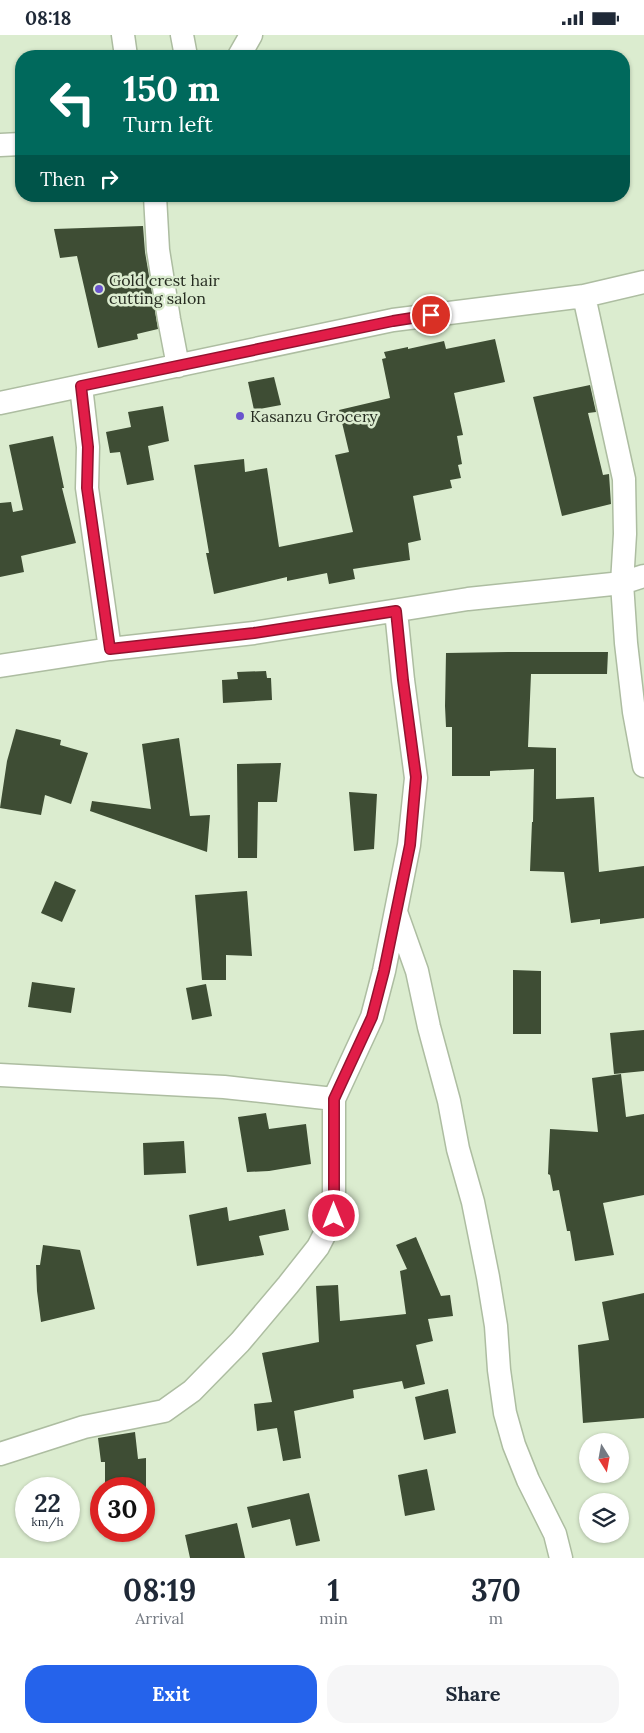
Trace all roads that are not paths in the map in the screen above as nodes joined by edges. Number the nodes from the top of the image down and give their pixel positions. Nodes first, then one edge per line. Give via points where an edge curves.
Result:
1 (123, 35) edge
2 (182, 35) edge
3 (252, 35) edge
4 (125, 50) edge
5 (185, 50) edge
6 (243, 50) edge
7 (15, 144) edge
8 (0, 145) edge
9 (156, 202) edge
10 (644, 282) edge
11 (584, 296) junction
12 (178, 366) junction
13 (81, 386) junction
14 (0, 403) edge
15 (644, 576) edge
16 (622, 583) junction
17 (396, 611) junction
18 (110, 649) junction
19 (0, 666) edge
20 (644, 766) edge
21 (396, 912) junction
22 (0, 1075) edge
23 (334, 1099) junction
24 (0, 1454) edge
25 (561, 1558) edge

1 - 4 street
2 - 5 street
3 - 6 street
7 - 8 street
9 - 12 street via 158,250
10 - 11 street
11 - 12 street via 393,321
11 - 16 street via 624,479
12 - 13 street
13 - 14 street
13 - 18 street via 88,447 87,488
15 - 16 street
16 - 17 street via 468,599
16 - 20 street via 634,712
17 - 18 street via 254,633
17 - 21 street via 416,777 410,845
18 - 19 street
21 - 23 street via 372,1017
21 - 25 street via 417,971 473,1202 496,1326 505,1413 514,1445 554,1534
22 - 23 street via 224,1087
23 - 24 street via 334,1216 318,1247 240,1342 192,1391 164,1411 84,1427

